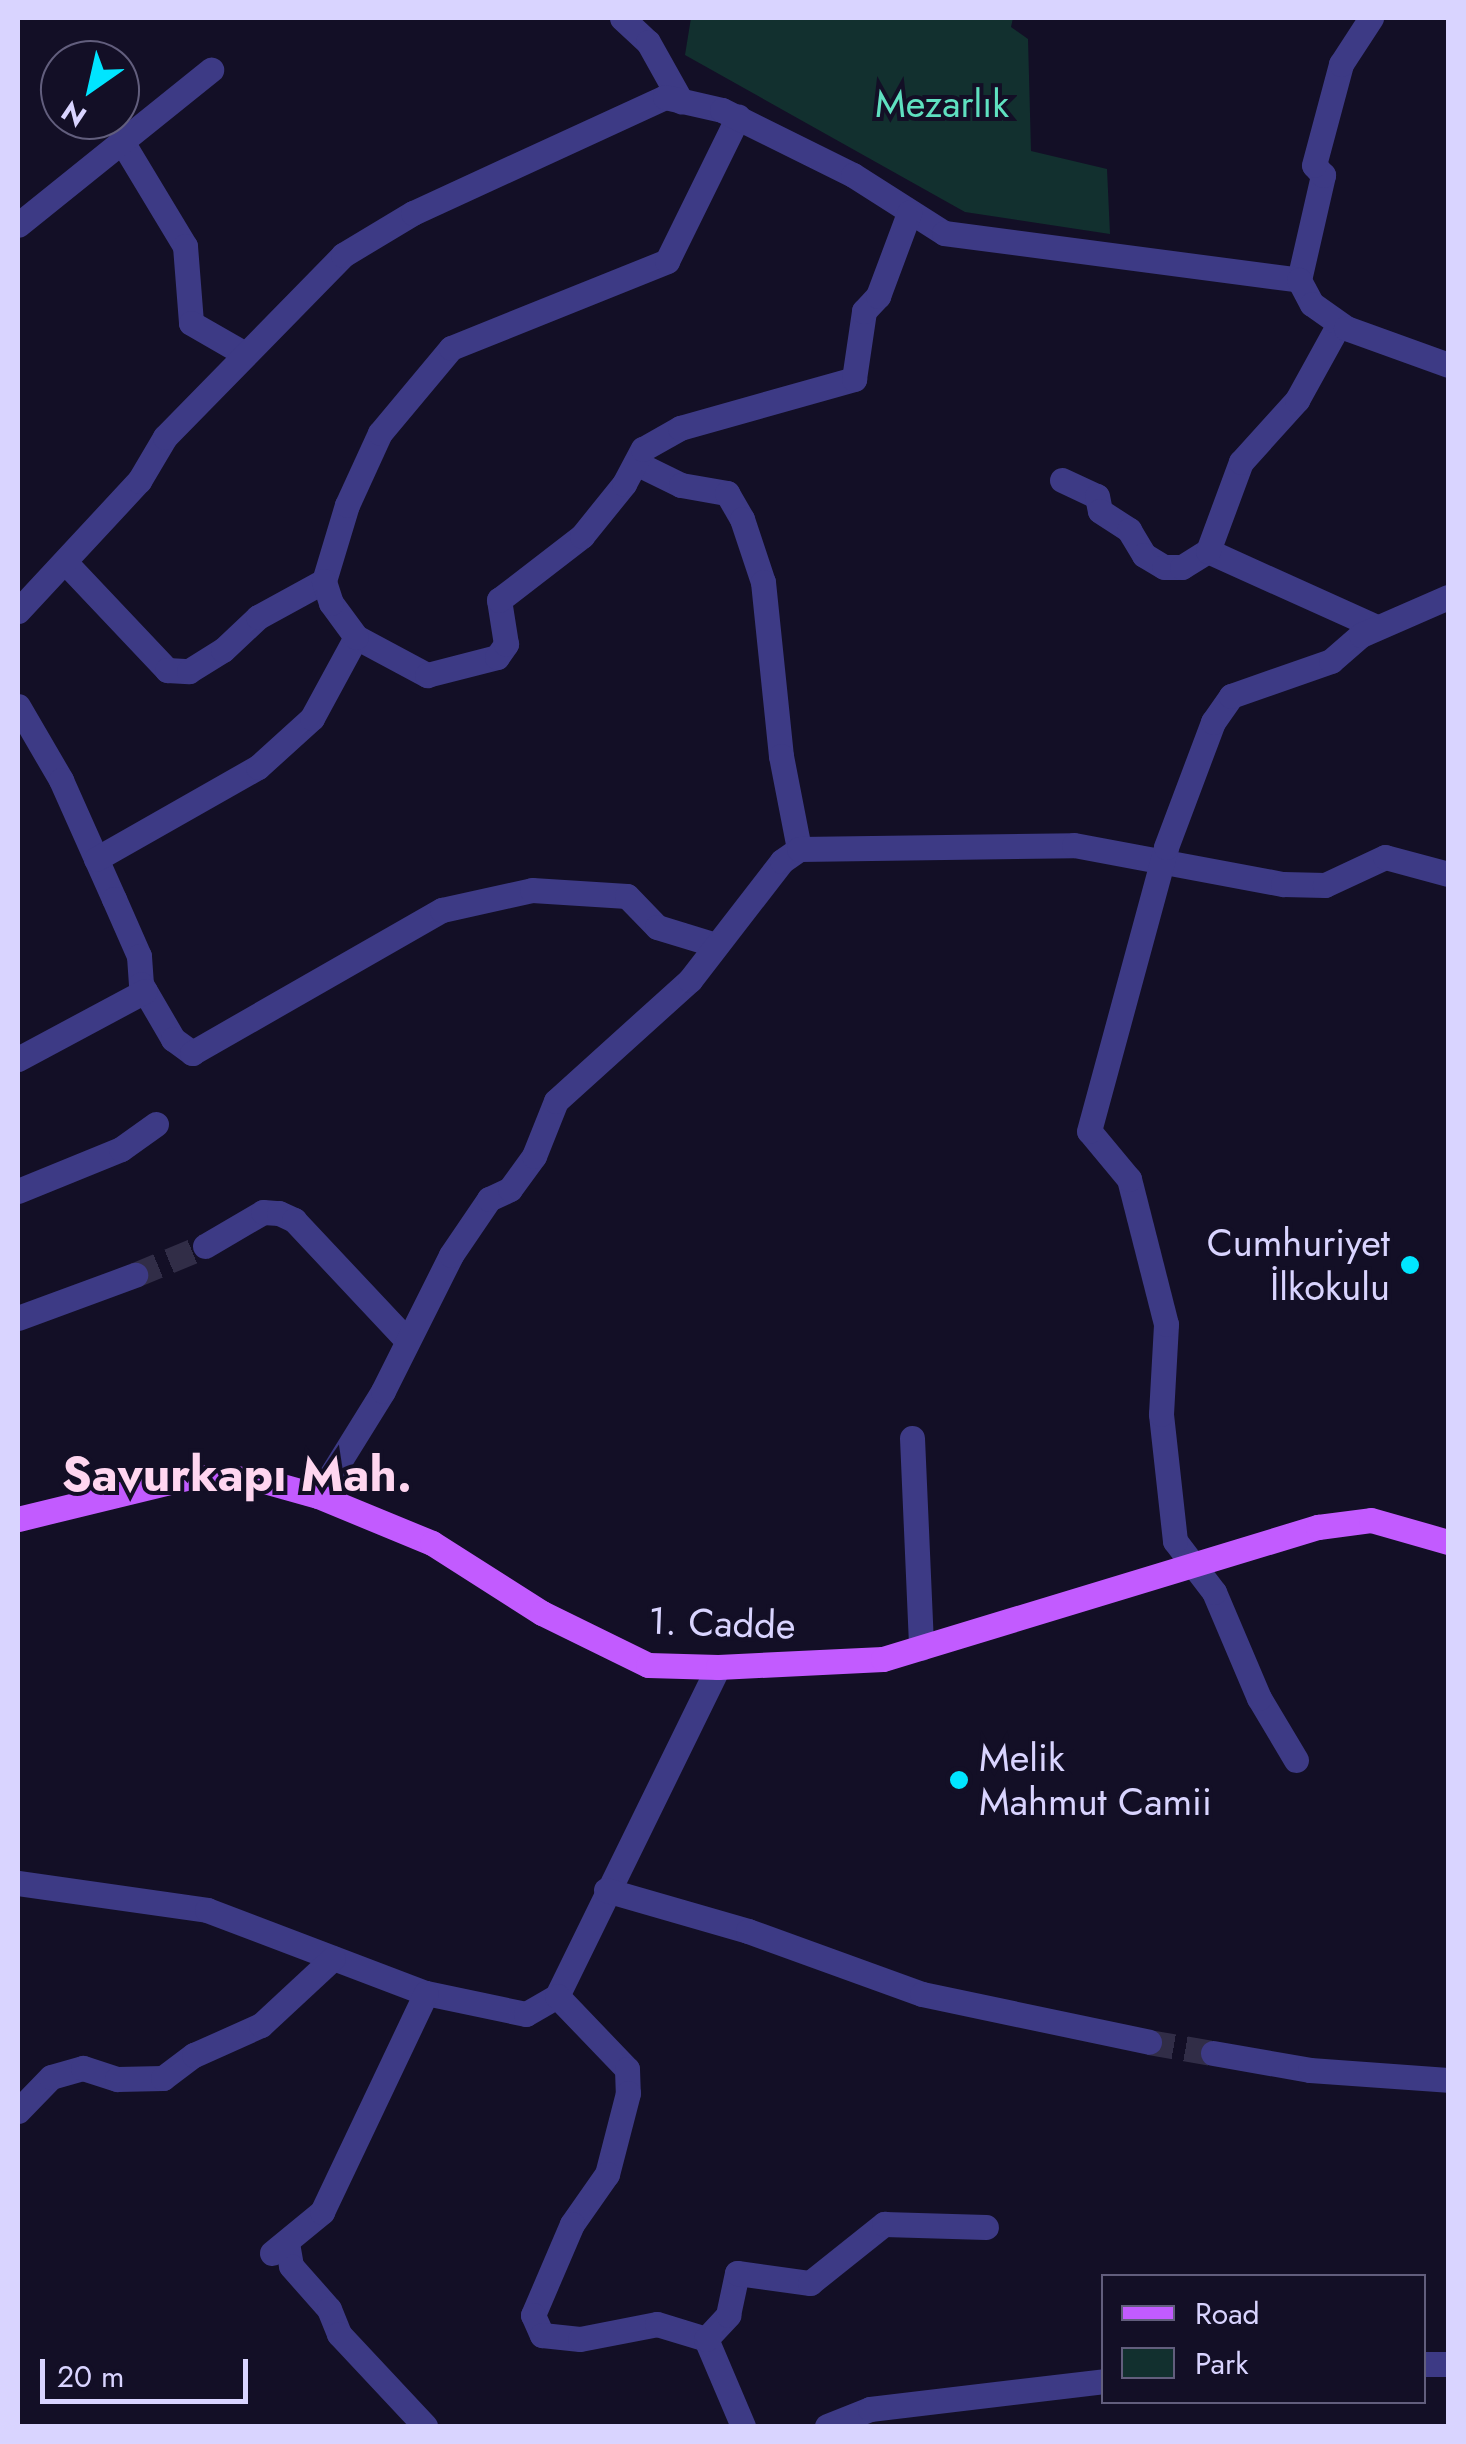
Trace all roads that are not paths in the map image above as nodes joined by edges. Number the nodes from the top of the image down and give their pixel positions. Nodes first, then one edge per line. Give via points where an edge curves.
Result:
1 (622, 18) edge
2 (1371, 18) edge
3 (211, 70) dead end
4 (680, 101) junction
5 (738, 118) junction
6 (140, 125) edge
7 (120, 140) joint
8 (909, 213) junction
9 (18, 225) edge
10 (1299, 280) junction
11 (1339, 324) junction
12 (245, 354) junction
13 (1448, 365) edge
14 (636, 463) junction
15 (1062, 480) dead end
16 (1208, 551) junction
17 (66, 562) junction
18 (324, 581) junction
19 (1448, 597) edge
20 (18, 611) edge
21 (1376, 627) junction
22 (356, 637) junction
23 (18, 706) edge
24 (799, 849) junction
25 (96, 859) junction
26 (1163, 860) junction
27 (1448, 874) edge
28 (716, 945) junction
29 (145, 990) junction
30 (18, 1059) edge
31 (156, 1124) dead end
32 (18, 1191) edge
33 (205, 1246) tunnel mouth
34 (135, 1275) tunnel mouth
35 (18, 1318) edge
36 (405, 1338) junction
37 (912, 1438) dead end
38 (318, 1496) junction
39 (18, 1519) edge
40 (1448, 1542) edge
41 (1191, 1562) junction
42 (920, 1648) junction
43 (718, 1667) junction
44 (1296, 1760) dead end
45 (18, 1883) edge
46 (606, 1890) junction
47 (333, 1958) junction
48 (426, 1993) junction
49 (557, 1996) junction
50 (1149, 2042) tunnel mouth
51 (1213, 2053) tunnel mouth
52 (1448, 2080) edge
53 (18, 2111) edge
54 (986, 2227) dead end
55 (706, 2339) junction
56 (1101, 2381) edge
57 (425, 2426) edge
58 (743, 2426) edge
59 (827, 2426) edge

1 - 4 street via 648,42
2 - 10 street via 1341,64 1314,165 1323,175
3 - 6 street
4 - 5 street
4 - 12 street via 665,98 624,114 413,212 343,256
5 - 8 street via 853,176
5 - 18 street via 667,261 474,336 428,368 380,433 347,505
7 - 9 street
7 - 12 street via 185,246 191,323
8 - 10 street via 944,233 998,244 1176,259
8 - 14 street via 878,296 864,311 854,378 680,428 642,449
10 - 11 street via 1312,304
11 - 13 street
11 - 16 street via 1296,400 1241,462
12 - 17 street via 165,438 139,481
14 - 22 street via 582,536 499,600 506,644 497,657 427,675
14 - 24 street via 682,485 727,492 742,519 763,582 781,756
15 - 16 street via 1096,496 1100,511 1130,530 1144,555 1164,567 1182,566
16 - 21 street
17 - 18 street via 167,670 189,671 258,617
17 - 20 street
18 - 22 street via 330,603
19 - 21 street
21 - 26 street via 1331,661 1230,696 1189,776
22 - 25 street via 312,718 258,768
23 - 25 street
24 - 26 street via 1074,846
24 - 28 street via 782,861
25 - 29 street via 139,956
26 - 27 street via 1283,884 1325,885 1385,858
26 - 41 street via 1089,1131 1130,1180 1166,1324 1165,1493 1175,1542
28 - 29 street via 657,927 627,896 532,890 442,910 192,1053 173,1039
28 - 36 street via 662,1007 556,1100 534,1156 510,1188 489,1199
29 - 30 street
31 - 32 street via 121,1149
33 - 36 street via 263,1212 279,1213 294,1220
34 - 35 street
36 - 38 street via 384,1391
37 - 42 street
38 - 39 main road, 1. Cadde via 257,1479 190,1477
38 - 43 main road, 1. Cadde via 432,1544 542,1614 648,1665
40 - 41 main road, 1. Cadde via 1371,1520 1318,1527
41 - 42 main road, 1. Cadde
41 - 44 street via 1214,1592 1259,1698
42 - 43 main road, 1. Cadde via 882,1659
43 - 46 street
45 - 47 street via 207,1910
46 - 49 street
46 - 50 street via 748,1931 922,1994
47 - 48 street
47 - 53 street via 260,2025 194,2054 163,2078 117,2079 83,2068 51,2078
48 - 49 street via 526,2014
48 - 57 street via 322,2212 280,2248 329,2309 340,2334
49 - 55 street via 626,2069 628,2093 607,2174 572,2224 533,2315 542,2335 580,2338 657,2324
51 - 52 street via 1310,2070
54 - 55 street via 884,2224 810,2283 737,2273 728,2315
55 - 58 street
56 - 59 street via 870,2409

